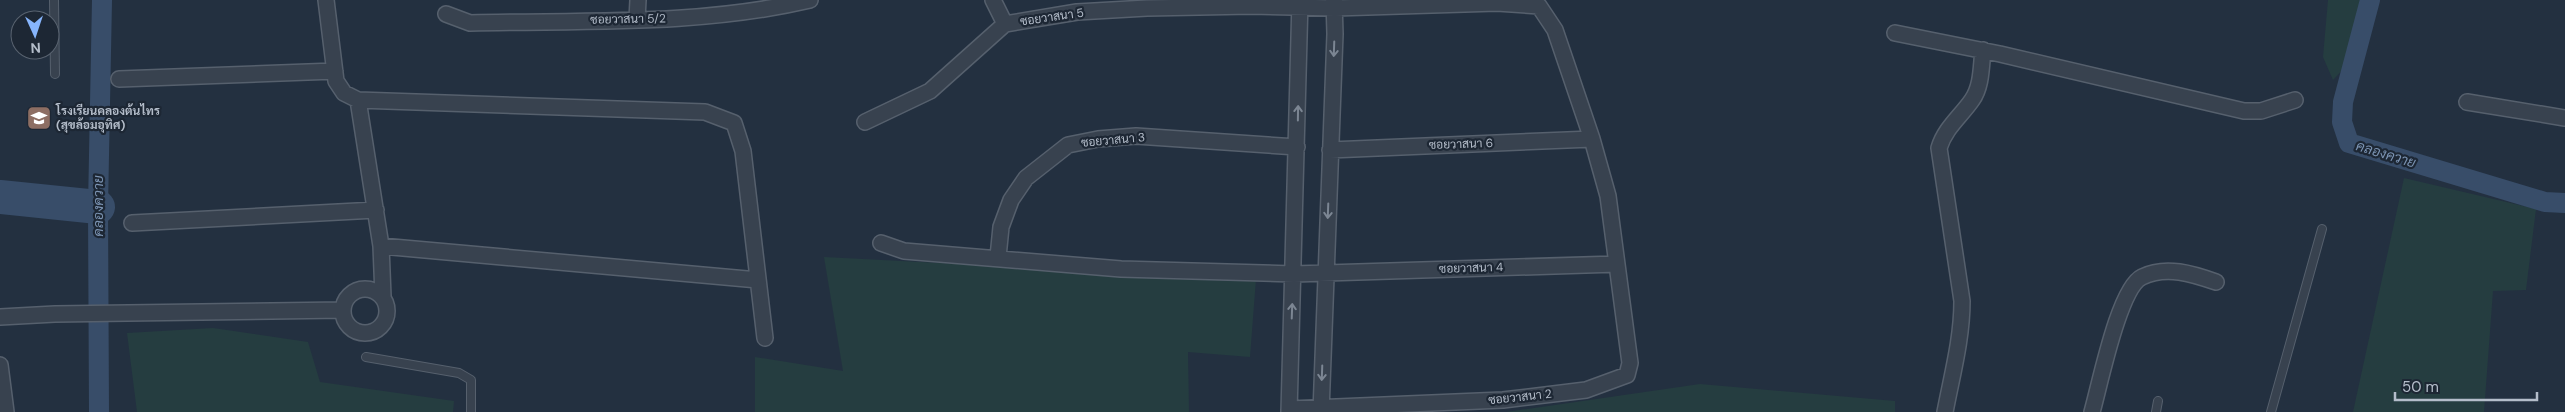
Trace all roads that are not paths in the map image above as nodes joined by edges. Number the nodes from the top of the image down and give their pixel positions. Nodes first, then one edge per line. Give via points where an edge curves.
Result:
1 (54, 0) edge
2 (326, 0) edge
3 (638, 0) edge
4 (810, 0) edge
5 (993, 0) edge
6 (1300, 4) edge
7 (1334, 4) edge
8 (446, 14) dead end
9 (637, 19) junction
10 (1005, 24) junction
11 (1895, 33) dead end
12 (1983, 50) junction
13 (335, 71) junction
14 (55, 74) dead end
15 (119, 79) dead end
16 (358, 100) junction
17 (2295, 100) dead end
18 (2467, 102) dead end
19 (2565, 118) edge
20 (865, 122) dead end
21 (1592, 139) junction
22 (1297, 147) junction
23 (1330, 150) junction
24 (376, 210) junction
25 (132, 223) dead end
26 (2322, 229) dead end
27 (881, 243) dead end
28 (381, 246) junction
29 (998, 258) junction
30 (1617, 264) junction
31 (1325, 273) junction
32 (1294, 274) junction
33 (758, 280) junction
34 (2216, 282) dead end
35 (382, 296) junction
36 (343, 310) junction
37 (0, 317) edge
38 (765, 338) dead end
39 (366, 357) dead end
40 (0, 364) edge
41 (2158, 401) dead end
42 (1321, 410) edge
43 (1289, 411) edge
44 (6, 412) edge
45 (471, 412) edge
46 (1945, 412) edge
47 (2092, 412) edge
48 (2156, 412) edge
49 (2271, 412) edge

1 - 14 lane
2 - 13 street
3 - 9 street
4 - 9 street, ซอยวาสนา 5/2 via 717,17
5 - 10 street
6 - 7 street, ซอยวาสนา 5
6 - 10 street, ซอยวาสนา 5 via 1076,12
22 -> 6 street
7 - 21 street, ซอยวาสนา 5 via 1497,3 1539,6 1555,30
7 -> 23 street
8 - 9 street, ซอยวาสนา 5/2 via 470,23
10 - 20 street, ซอยวาสนา 5 via 930,91
11 - 12 street
12 - 17 street via 2244,111 2261,111
12 - 46 street via 1979,84 1973,98 1942,137 1939,148 1962,300 1962,323
13 - 15 street
13 - 16 street via 340,89
16 - 24 street
16 - 33 street via 705,112 734,123 743,151
18 - 19 street
21 - 23 street, ซอยวาสนา 6
21 - 30 street via 1608,196
22 - 29 street, ซอยวาสนา 3 via 1136,136 1068,145 1026,178 1011,200 1001,227
22 - 32 street
23 -> 31 street
24 - 25 street
24 - 28 street
26 - 49 lane
27 - 29 street, ซอยวาสนา 4 via 904,251
28 - 33 street
28 - 35 street
29 - 32 street, ซอยวาสนา 4 via 1121,269
30 - 31 street, ซอยวาสนา 4
30 - 42 street, ซอยวาสนา 2 via 1630,364 1627,375 1586,390 1503,400
31 - 32 street, ซอยวาสนา 4
31 -> 42 street
43 -> 32 street
33 - 38 street
34 - 47 street via 2186,272 2162,272 2141,277 2129,289 2121,306
35 - 36 street via 362,289 349,296
35 - 36 street via 388,317 385,324 373,333 358,333 352,329 343,317
36 - 37 street
39 - 45 lane via 459,373 471,380
40 - 44 street
41 - 48 lane
42 - 43 street, ซอยวาสนา 2

